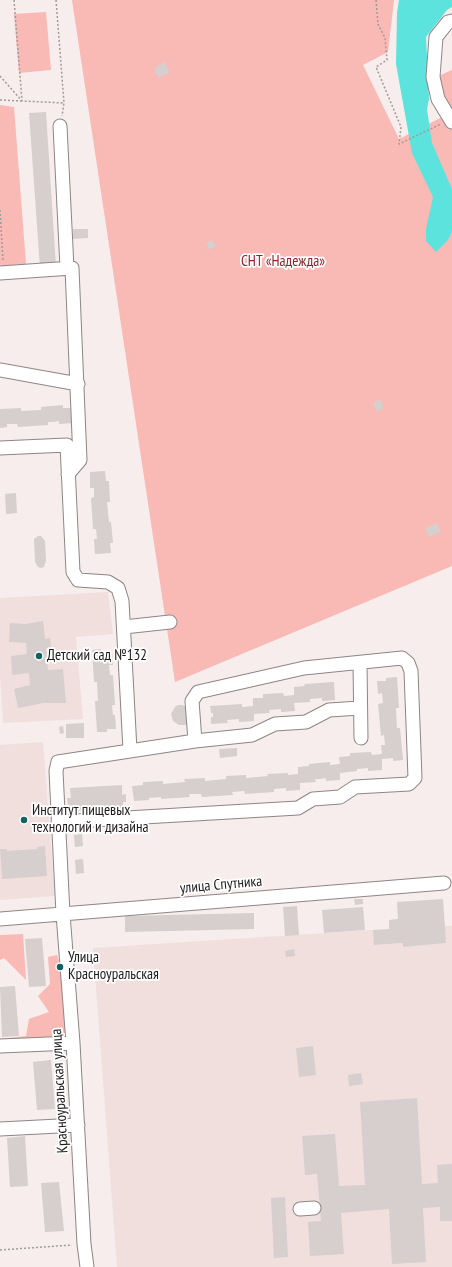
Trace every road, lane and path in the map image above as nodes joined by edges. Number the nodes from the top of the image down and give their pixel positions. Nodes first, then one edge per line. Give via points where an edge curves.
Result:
1 (14, 0) edge
2 (56, 0) edge
3 (376, 0) edge
4 (452, 21) edge
5 (0, 76) edge
6 (0, 100) edge
7 (22, 101) junction
8 (64, 103) junction
9 (452, 122) edge
10 (60, 126) joint
11 (430, 129) dead end
12 (0, 210) edge
13 (67, 268) junction
14 (2, 273) edge
15 (0, 370) edge
16 (78, 384) junction
17 (0, 448) edge
18 (68, 474) junction
19 (170, 622) dead end
20 (124, 628) junction
21 (360, 663) junction
22 (360, 708) junction
23 (361, 738) dead end
24 (195, 741) junction
25 (130, 750) junction
26 (58, 822) junction
27 (444, 883) dead end
28 (63, 914) junction
29 (0, 919) edge
30 (73, 1043) junction
31 (0, 1046) edge
32 (78, 1124) junction
33 (0, 1128) edge
34 (314, 1208) dead end
35 (300, 1209) dead end
36 (84, 1244) junction
37 (0, 1250) edge
38 (87, 1267) edge

1 - 7 path
2 - 8 path
3 - 11 path via 378,24 385,38 387,60 376,67 401,127 399,144
4 - 9 street via 448,22 436,37 433,77 438,99
5 - 7 path
6 - 7 path
7 - 8 path
8 - 10 path
10 - 13 street
12 - 14 path
13 - 14 street
13 - 16 street via 72,268
15 - 16 street
16 - 18 street via 80,460
17 - 18 street via 67,445
18 - 20 street via 73,572 78,580 108,582 118,588 122,601
19 - 20 street
20 - 25 street
21 - 22 street
21 - 24 street via 304,668 198,692 192,701
21 - 26 street via 402,658 411,670 415,778 409,784 355,787 340,797 313,798 298,808
22 - 23 street
22 - 24 street via 329,710 306,722 274,724 252,735
24 - 25 street
25 - 26 street, Красноуральская улица via 58,762
26 - 28 street, Красноуральская улица
27 - 28 street, улица Спутника
28 - 29 street, улица Спутника
28 - 30 street, Красноуральская улица
30 - 31 street
30 - 32 street, Красноуральская улица
32 - 33 street
32 - 36 street, Красноуральская улица
34 - 35 street
36 - 37 path
36 - 38 street, Красноуральская улица

